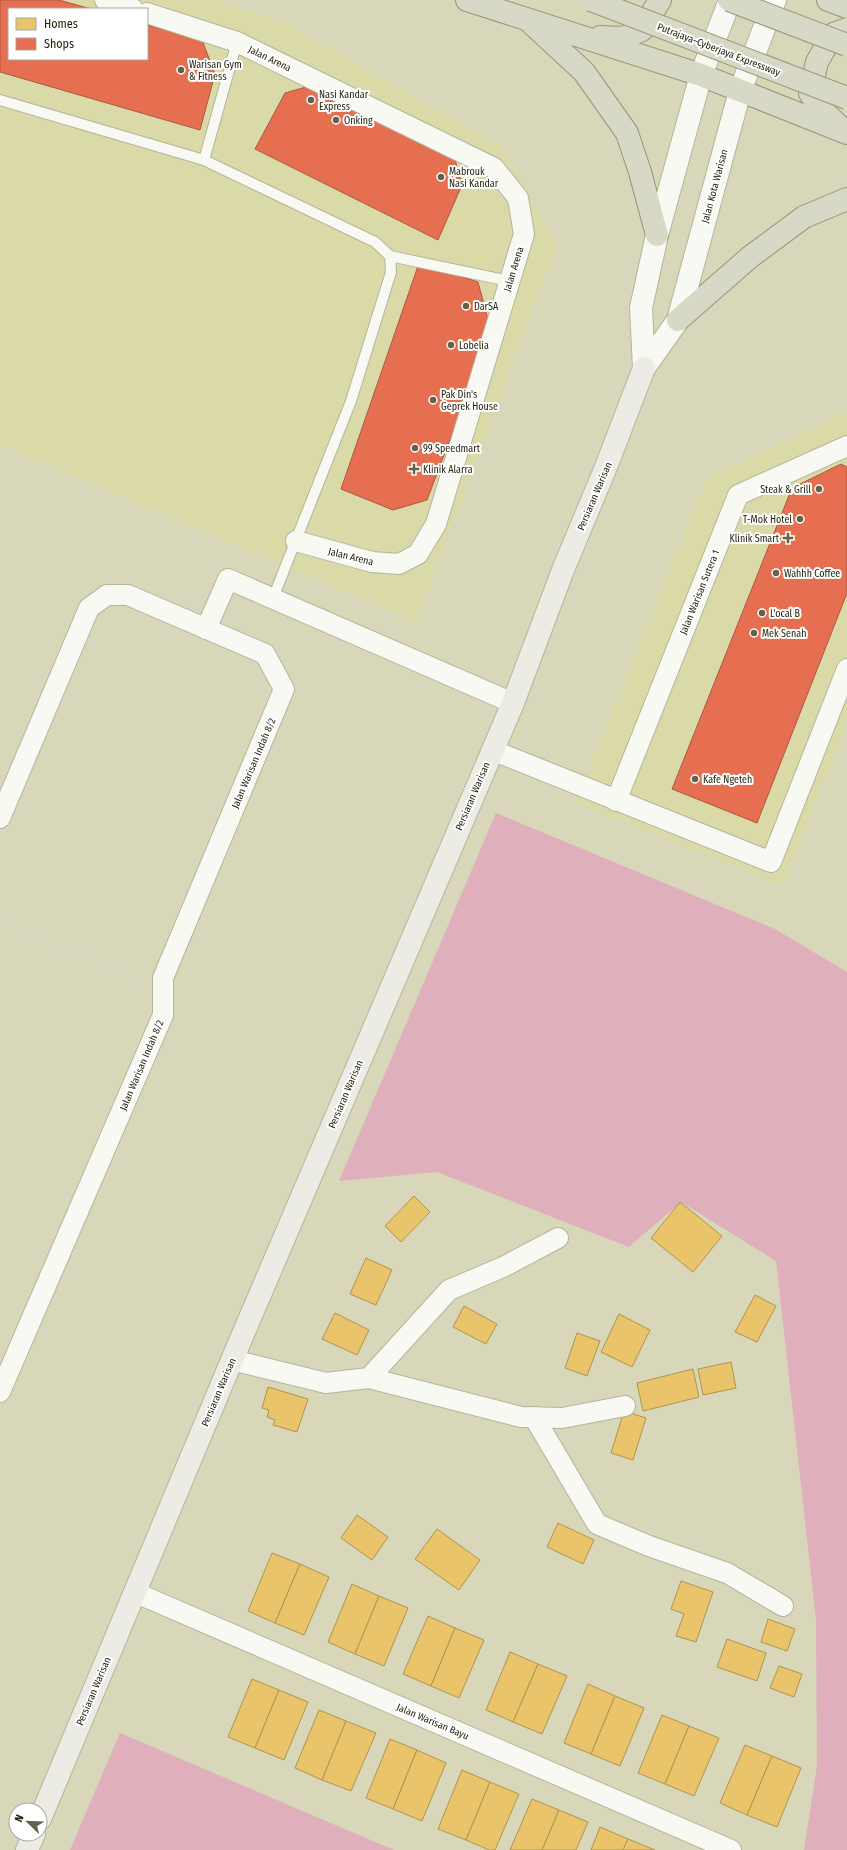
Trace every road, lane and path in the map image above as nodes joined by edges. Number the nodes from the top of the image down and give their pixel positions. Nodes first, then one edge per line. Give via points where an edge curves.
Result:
1 (104, 0) edge
2 (467, 0) edge
3 (591, 0) edge
4 (660, 0) edge
5 (730, 0) edge
6 (776, 0) edge
7 (828, 0) edge
8 (847, 7) edge
9 (130, 8) edge
10 (148, 13) edge
11 (527, 20) junction
12 (847, 29) edge
13 (583, 36) junction
14 (237, 42) junction
15 (847, 45) edge
16 (702, 75) junction
17 (740, 91) junction
18 (847, 98) edge
19 (0, 100) edge
20 (846, 132) edge
21 (204, 160) junction
22 (847, 199) edge
23 (657, 235) junction
24 (390, 256) junction
25 (509, 281) junction
26 (678, 320) junction
27 (644, 368) junction
28 (847, 446) edge
29 (296, 541) junction
30 (273, 598) junction
31 (206, 629) junction
32 (847, 668) edge
33 (513, 703) junction
34 (492, 750) junction
35 (616, 800) junction
36 (0, 818) edge
37 (0, 922) edge
38 (163, 988) junction
39 (558, 1238) dead end
40 (232, 1360) junction
41 (5, 1363) edge
42 (370, 1378) junction
43 (0, 1392) edge
44 (625, 1406) dead end
45 (534, 1417) junction
46 (134, 1592) junction
47 (783, 1606) dead end
48 (47, 1802) edge
49 (731, 1850) edge

1 - 9 street
2 - 11 highway
3 - 18 highway, Putrajaya–Cyberjaya Expressway, bridge
4 - 13 highway via 642,30 623,38
5 - 15 highway, bridge
5 - 16 street
6 - 17 street, Jalan Kota Warisan
7 - 8 highway
10 - 14 street, Jalan Arena
11 - 13 highway
11 - 23 highway via 584,72 627,133
12 - 20 highway via 833,34 830,39 817,62 810,93 819,107
13 - 16 highway
14 - 21 lane
14 - 25 street, Jalan Arena via 494,168 518,198 524,234
16 - 17 highway
16 - 23 street
17 - 20 highway
17 - 26 street, Jalan Kota Warisan
19 - 21 lane
21 - 24 lane via 375,242
22 - 26 highway via 804,217 750,257
23 - 27 street via 641,308
24 - 25 lane
24 - 29 lane via 391,272 351,401
25 - 29 street, Jalan Arena via 436,524 418,554 399,564 372,562
26 - 27 street, Jalan Kota Warisan
27 - 33 main road, Persiaran Warisan
28 - 35 street, Jalan Warisan Sutera 1 via 738,495
29 - 30 lane
30 - 31 street via 228,579
30 - 33 street
31 - 36 street via 128,594 106,595 89,608
31 - 38 street, Jalan Warisan Indah 8/2 via 265,654 284,689 163,978
32 - 35 street via 771,862
33 - 34 main road, Persiaran Warisan
34 - 35 street
34 - 40 main road, Persiaran Warisan
37 - 38 path
38 - 41 street, Jalan Warisan Indah 8/2 via 163,1015
39 - 42 street via 504,1267 449,1290
40 - 42 street via 326,1383
40 - 46 main road, Persiaran Warisan
41 - 43 street, Jalan Warisan Indah 8/2
42 - 45 street via 521,1417
44 - 45 street via 562,1418
45 - 47 street via 597,1524 649,1546 727,1573
46 - 48 main road, Persiaran Warisan
46 - 49 street, Jalan Warisan Bayu

